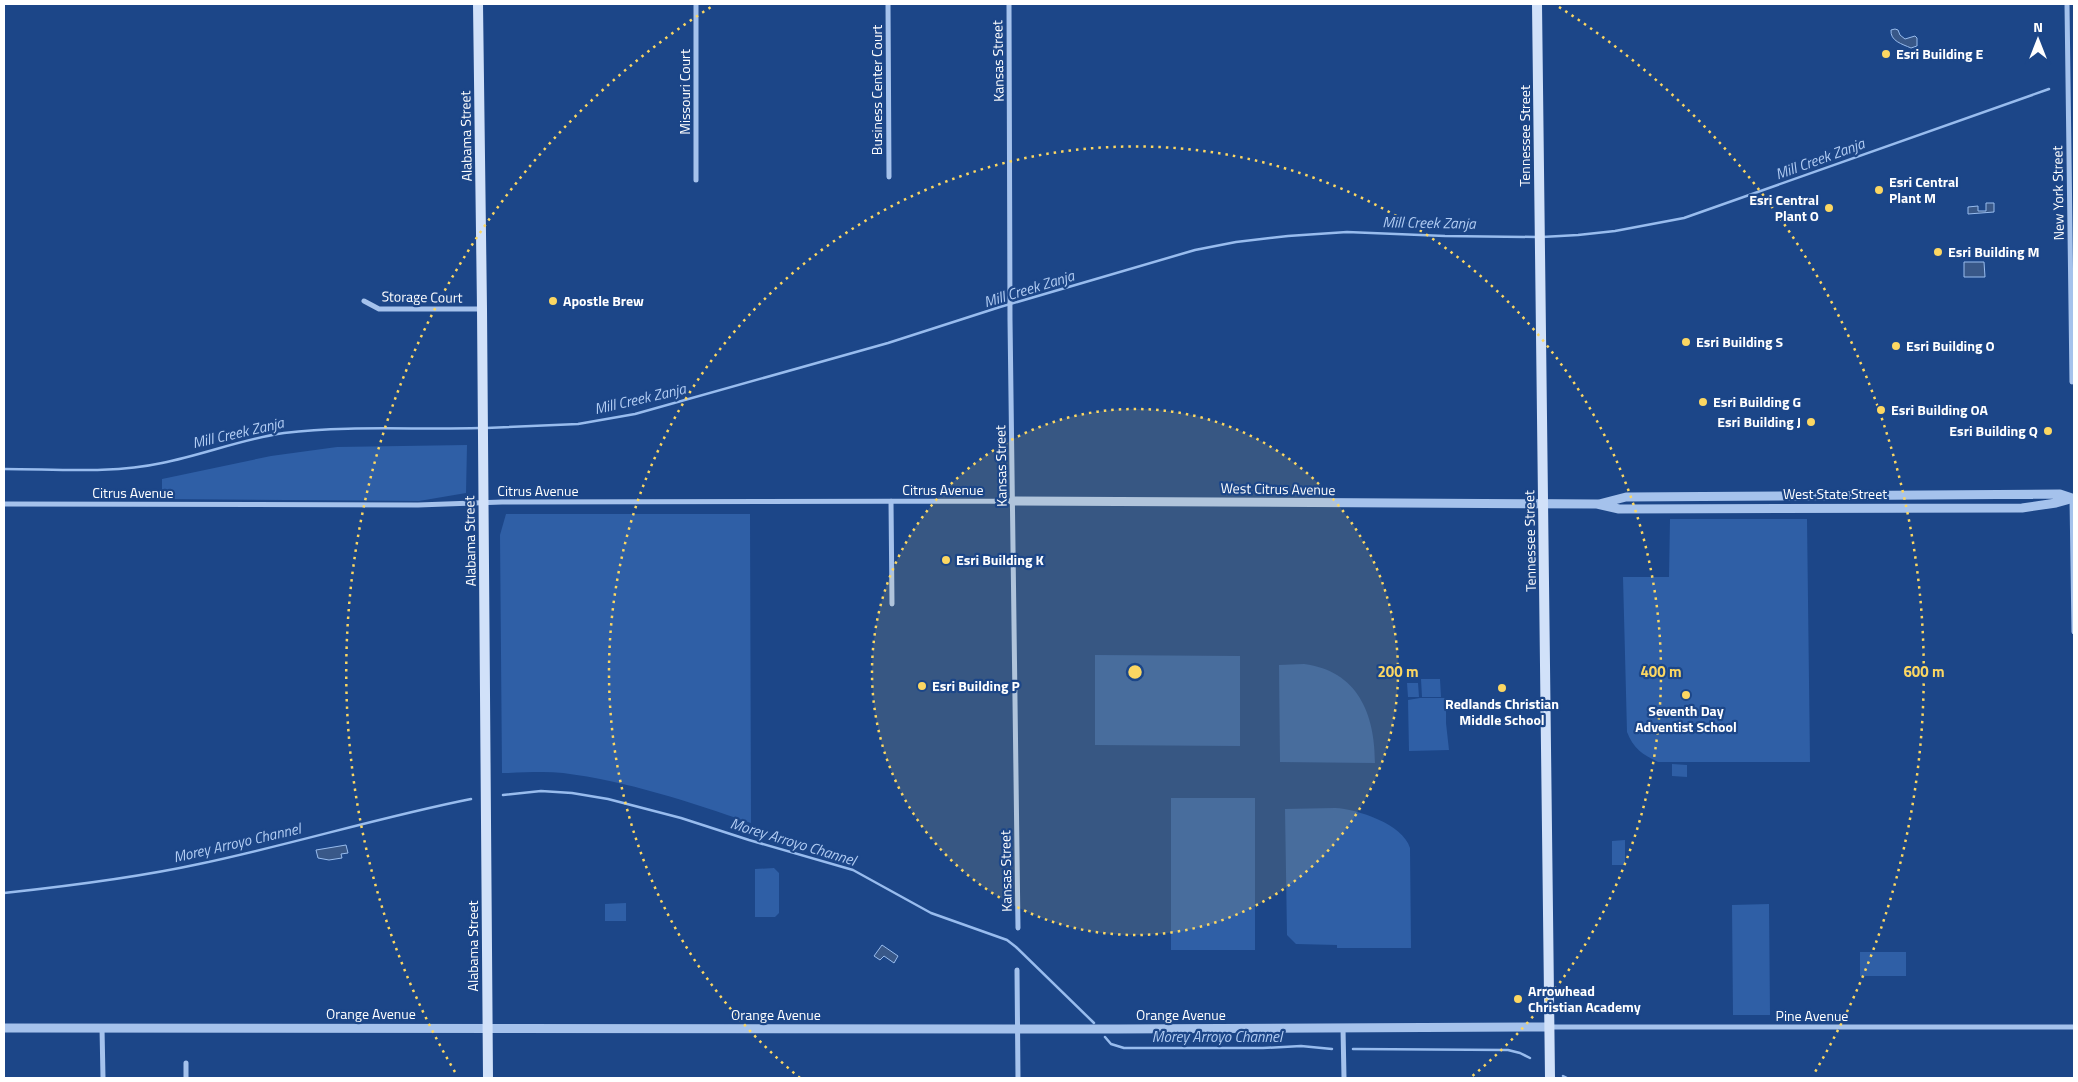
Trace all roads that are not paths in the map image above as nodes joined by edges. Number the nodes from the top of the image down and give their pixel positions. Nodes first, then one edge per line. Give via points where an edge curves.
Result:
1 (478, 4) edge
2 (696, 4) edge
3 (888, 4) edge
4 (1009, 4) edge
5 (1537, 4) edge
6 (2067, 4) edge
7 (889, 177) dead end
8 (696, 180) dead end
9 (364, 301) dead end
10 (482, 309) junction
11 (2072, 382) dead end
12 (2073, 498) edge
13 (891, 501) junction
14 (1013, 501) junction
15 (483, 502) junction
16 (4, 504) edge
17 (1543, 504) junction
18 (892, 604) dead end
19 (2074, 632) edge
20 (1018, 928) dead end
21 (1016, 970) dead end
22 (1549, 1026) junction
23 (487, 1027) junction
24 (2074, 1027) edge
25 (4, 1028) edge
26 (102, 1028) junction
27 (1018, 1028) junction
28 (1343, 1028) junction
29 (186, 1063) dead end
30 (103, 1078) edge
31 (186, 1078) edge
32 (488, 1078) edge
33 (1018, 1078) edge
34 (1344, 1078) edge
35 (1550, 1078) edge

1 - 10 main road, Alabama Street
2 - 8 street, Missouri Court
3 - 7 street, Business Center Court
4 - 14 street, Kansas Street
5 - 17 main road, Tennessee Street
6 - 11 street, New York Street
9 - 10 street, Storage Court via 379,309
10 - 15 main road, Alabama Street
12 - 17 street, West State Street via 2060,494 1626,497 1597,504
12 - 19 street
13 - 14 street, Citrus Avenue
13 - 15 street, Citrus Avenue
13 - 18 street
14 - 17 street, West Citrus Avenue
14 - 20 street, Kansas Street
15 - 16 street, Citrus Avenue via 418,506
15 - 23 main road, Alabama Street
17 - 22 main road, Tennessee Street
21 - 27 street
22 - 24 street, Pine Avenue
22 - 28 street, Orange Avenue
22 - 35 main road, Tennessee Street
23 - 26 street, Orange Avenue
23 - 27 street, Orange Avenue
23 - 32 main road, Alabama Street
25 - 26 street, Orange Avenue
26 - 30 street
27 - 28 street, Orange Avenue
27 - 33 street
28 - 34 street
29 - 31 street

